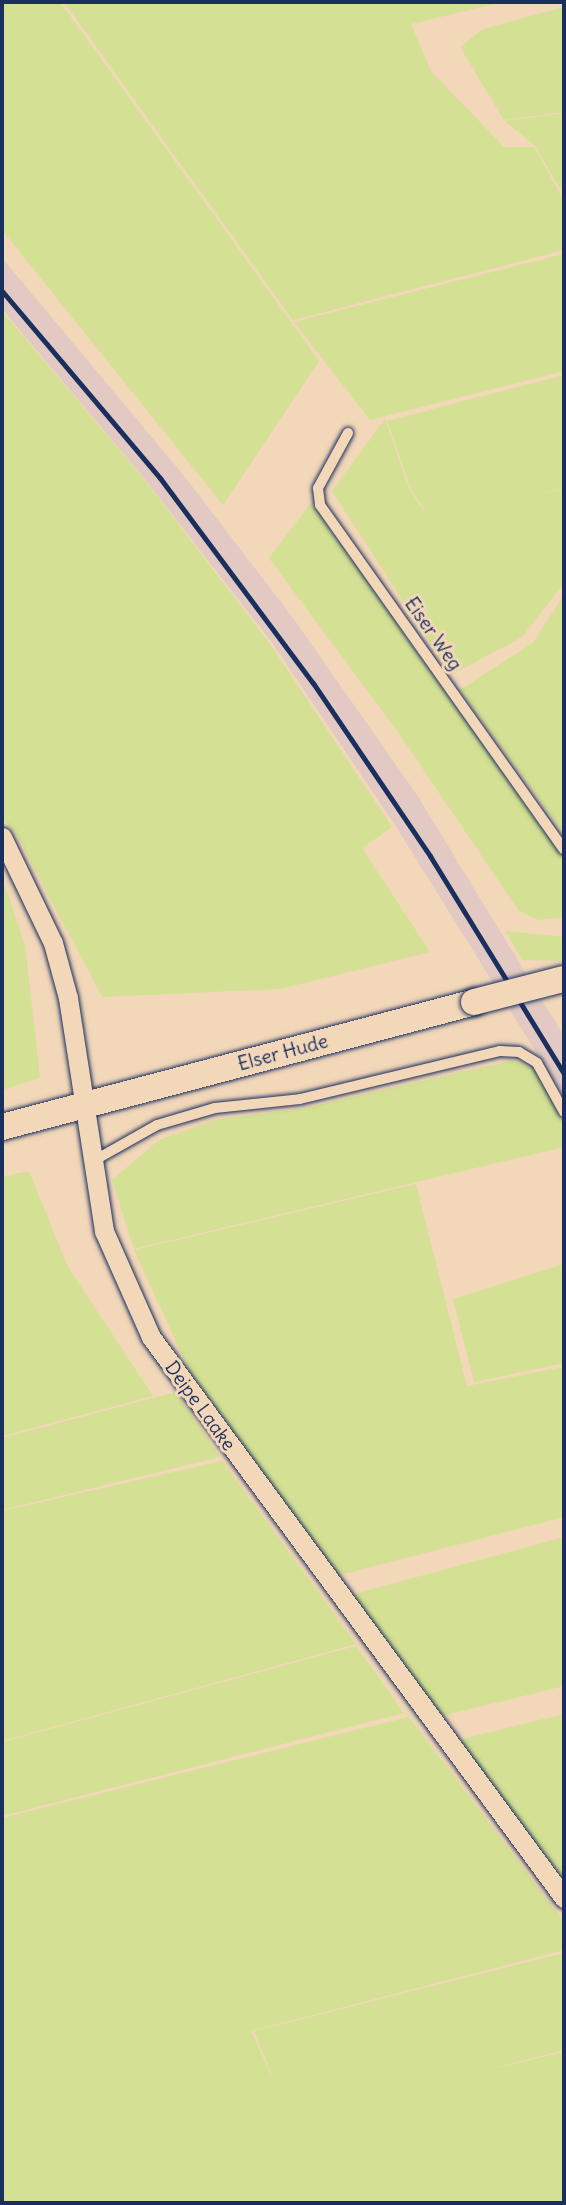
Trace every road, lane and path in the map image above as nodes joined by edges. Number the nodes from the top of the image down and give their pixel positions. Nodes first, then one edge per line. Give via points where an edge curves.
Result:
1 (348, 433) dead end
2 (2, 837) edge
3 (564, 849) edge
4 (563, 979) edge
5 (85, 1106) junction
6 (564, 1112) edge
7 (2, 1127) edge
8 (94, 1160) junction
9 (564, 1898) edge

1 - 3 lane, Eiser Weg via 317,488 320,505
2 - 5 street, Deipe Laake via 53,943 68,998
4 - 5 street, Elser Hude, bridge
5 - 7 street, Elser Hude
5 - 8 street, Deipe Laake
6 - 8 lane, Elser Hude via 537,1063 519,1052 500,1051 300,1099 215,1108 157,1125
8 - 9 street, Deipe Laake via 103,1231 151,1337

